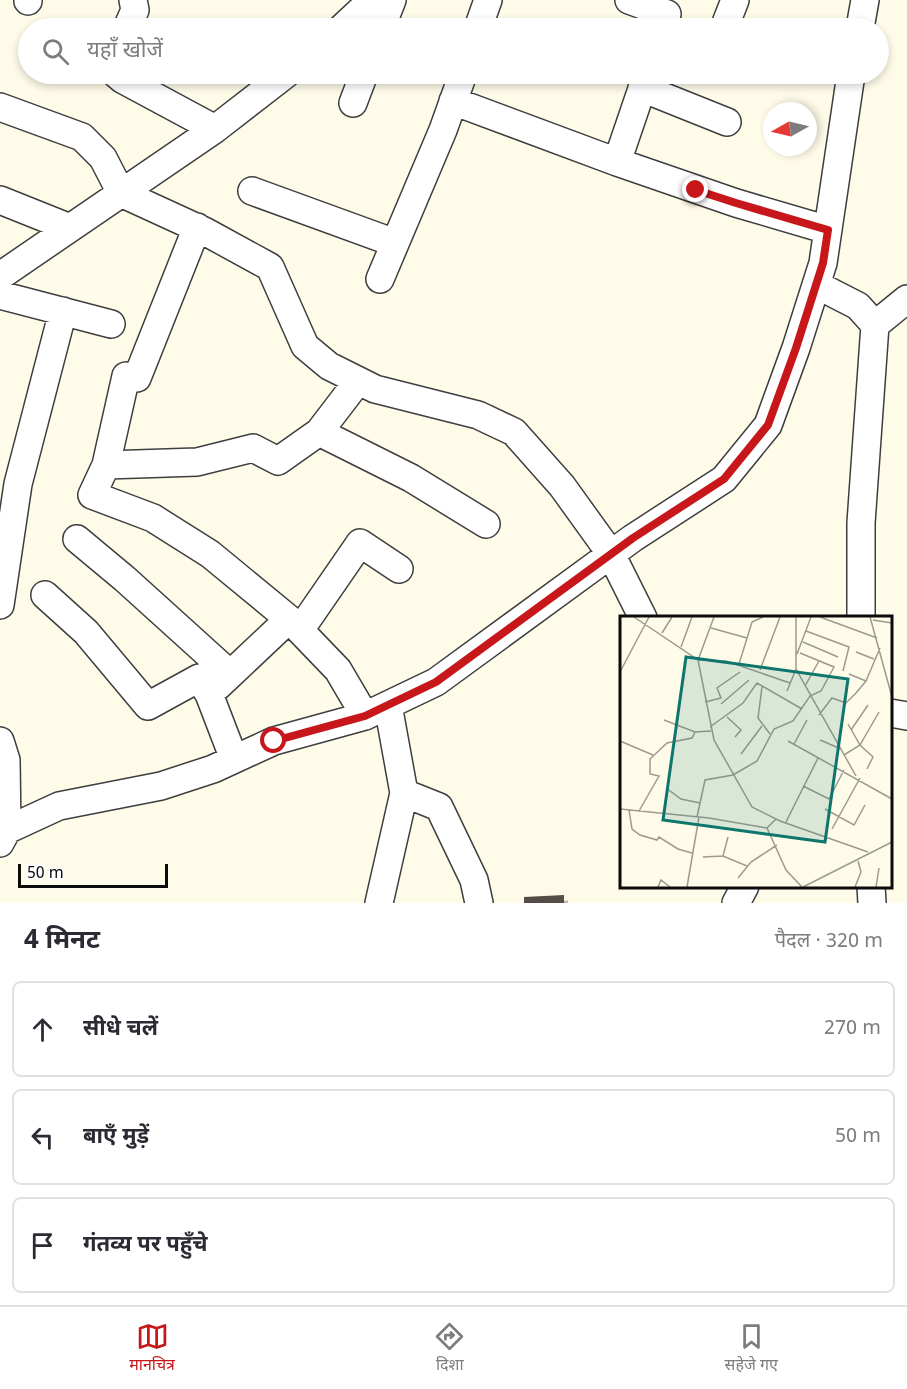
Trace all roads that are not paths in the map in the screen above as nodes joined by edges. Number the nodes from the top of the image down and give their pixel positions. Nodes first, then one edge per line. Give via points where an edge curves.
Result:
1 (133, 0) edge
2 (372, 0) edge
3 (392, 0) edge
4 (488, 0) edge
5 (629, 0) edge
6 (865, 0) edge
7 (131, 18) edge
8 (353, 18) edge
9 (385, 18) edge
10 (482, 18) edge
11 (666, 18) edge
12 (862, 18) edge
13 (131, 84) edge
14 (273, 84) edge
15 (360, 84) edge
16 (459, 84) edge
17 (643, 84) edge
18 (650, 84) edge
19 (850, 84) edge
20 (453, 101) junction
21 (353, 103) dead end
22 (0, 107) edge
23 (727, 122) dead end
24 (215, 129) junction
25 (617, 162) junction
26 (252, 191) dead end
27 (121, 193) junction
28 (0, 200) edge
29 (197, 227) junction
30 (70, 228) junction
31 (828, 230) junction
32 (395, 243) junction
33 (0, 276) edge
34 (380, 279) dead end
35 (817, 285) junction
36 (0, 295) edge
37 (907, 299) edge
38 (63, 311) junction
39 (111, 324) dead end
40 (874, 325) junction
41 (358, 381) junction
42 (319, 432) junction
43 (106, 465) junction
44 (9, 482) edge
45 (486, 524) dead end
46 (76, 539) dead end
47 (611, 554) junction
48 (399, 569) dead end
49 (45, 595) dead end
50 (0, 605) edge
51 (642, 616) edge
52 (861, 616) edge
53 (295, 625) junction
54 (230, 674) junction
55 (209, 694) junction
56 (377, 710) junction
57 (892, 713) edge
58 (907, 716) edge
59 (0, 741) edge
60 (234, 759) junction
61 (404, 793) junction
62 (2, 834) edge
63 (744, 888) edge
64 (379, 903) edge
65 (479, 903) edge
66 (736, 903) edge

1 - 7 street
2 - 8 street
3 - 9 street
4 - 10 street
5 - 11 street via 667,14
6 - 12 street
13 - 24 street
14 - 24 street
15 - 21 street
16 - 20 street
17 - 25 street
18 - 23 street
19 - 31 street
20 - 25 street
20 - 32 street
22 - 27 street via 82,137 103,158
24 - 27 street
25 - 31 street
26 - 32 street
27 - 29 street
27 - 30 street
28 - 30 street
29 - 41 street via 270,267 305,346 329,366
29 - 43 street via 137,378 126,376
30 - 33 street
31 - 35 street
32 - 34 street
35 - 40 street via 858,306
35 - 47 street via 768,425 724,479
36 - 38 street
37 - 40 street
38 - 39 street
38 - 44 street
40 - 52 street via 861,523
41 - 42 street
41 - 47 street via 375,389 478,415 514,432 562,486
42 - 43 street via 278,461 253,448 197,462
42 - 45 street via 411,478
43 - 53 street via 92,495 153,518 210,554
44 - 50 street
46 - 54 street
47 - 51 street
47 - 56 street via 436,682
48 - 53 street via 360,543
49 - 55 street via 86,632 148,706 198,678
53 - 54 street
53 - 56 street
54 - 55 street
55 - 60 street
56 - 60 street via 274,741
56 - 61 street
57 - 58 street
59 - 62 street via 6,760
60 - 62 street via 161,786 59,806
61 - 64 street
61 - 65 street via 439,807 474,880
63 - 66 street

